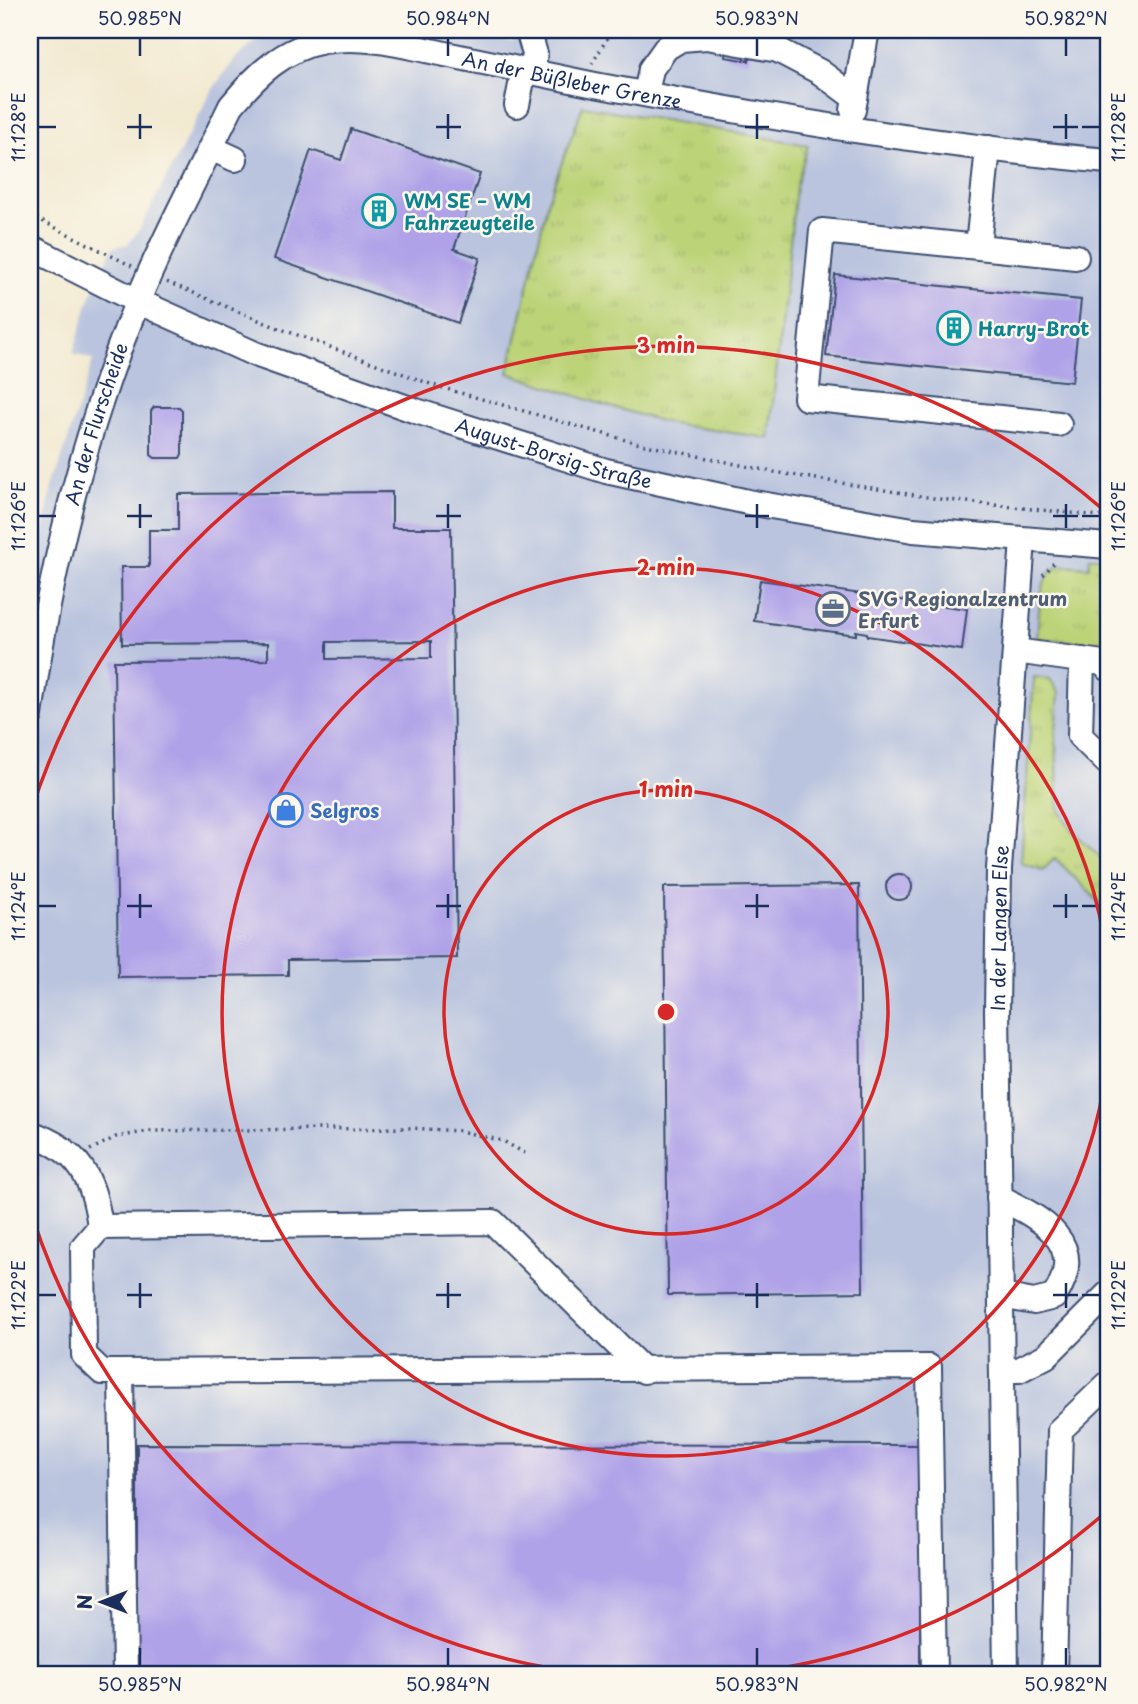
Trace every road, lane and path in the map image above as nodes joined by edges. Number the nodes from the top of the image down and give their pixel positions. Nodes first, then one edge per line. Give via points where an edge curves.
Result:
1 (528, 30) edge
2 (612, 30) edge
3 (867, 30) edge
4 (590, 69) junction
5 (528, 71) junction
6 (646, 94) junction
7 (855, 98) junction
8 (517, 104) dead end
9 (850, 128) junction
10 (211, 148) junction
11 (988, 148) junction
12 (235, 159) dead end
13 (1108, 161) edge
14 (30, 215) edge
15 (978, 246) junction
16 (30, 247) edge
17 (1076, 257) dead end
18 (161, 275) junction
19 (176, 286) junction
20 (137, 301) junction
21 (1059, 424) dead end
22 (1086, 516) junction
23 (1108, 517) edge
24 (1023, 541) junction
25 (1096, 546) edge
26 (1055, 563) dead end
27 (1039, 581) dead end
28 (1015, 651) junction
29 (1082, 660) junction
30 (1108, 668) edge
31 (30, 715) edge
32 (1108, 763) edge
33 (30, 1133) edge
34 (528, 1155) dead end
35 (76, 1159) junction
36 (999, 1197) junction
37 (100, 1227) junction
38 (1108, 1294) edge
39 (1001, 1307) junction
40 (1002, 1370) junction
41 (644, 1371) junction
42 (121, 1372) junction
43 (1108, 1384) edge
44 (125, 1674) edge
45 (934, 1674) edge
46 (1006, 1674) edge
47 (1054, 1674) edge

1 - 5 street via 535,54
2 - 4 path
3 - 7 street
4 - 5 street, An der Büßleber Grenze
4 - 6 street, An der Büßleber Grenze
5 - 8 street
5 - 10 street, An der Büßleber Grenze via 376,40 315,43 269,65 249,84 231,106
6 - 7 street via 651,69 666,48 681,39 707,37 778,50 820,72
6 - 9 street, An der Büßleber Grenze
7 - 9 street
9 - 11 street, An der Büßleber Grenze
10 - 12 street
10 - 18 street, An der Büßleber Grenze
11 - 13 street, An der Büßleber Grenze
11 - 15 street
14 - 18 path
15 - 17 street
15 - 21 street via 822,231 806,398
16 - 20 street, August-Borsig-Straße
18 - 19 path
18 - 19 path
18 - 20 street, An der Büßleber Grenze
19 - 22 path via 436,386 636,443 898,492
20 - 24 street, August-Borsig-Straße via 255,354 606,471 748,502 913,530
20 - 31 street, An der Flurscheide via 69,505
22 - 23 path
22 - 25 path
24 - 25 street, August-Borsig-Straße
24 - 28 street, In der Langen Else
26 - 27 path
28 - 29 street
28 - 36 street, In der Langen Else via 999,869
29 - 30 street
29 - 32 street via 1080,736
33 - 35 street via 62,1147
34 - 35 path via 503,1141 460,1131 185,1129 123,1135
35 - 37 street via 97,1200
36 - 39 street, In der Langen Else
36 - 39 street via 1041,1219 1064,1246 1067,1263 1065,1280 1054,1297
37 - 41 street via 493,1222
37 - 42 street via 83,1247 84,1355 102,1372
38 - 40 street via 1046,1356 1019,1370
39 - 40 street, In der Langen Else
40 - 46 street, In der Langen Else
41 - 42 street
41 - 45 street via 929,1367
42 - 44 street
43 - 47 street via 1060,1430

